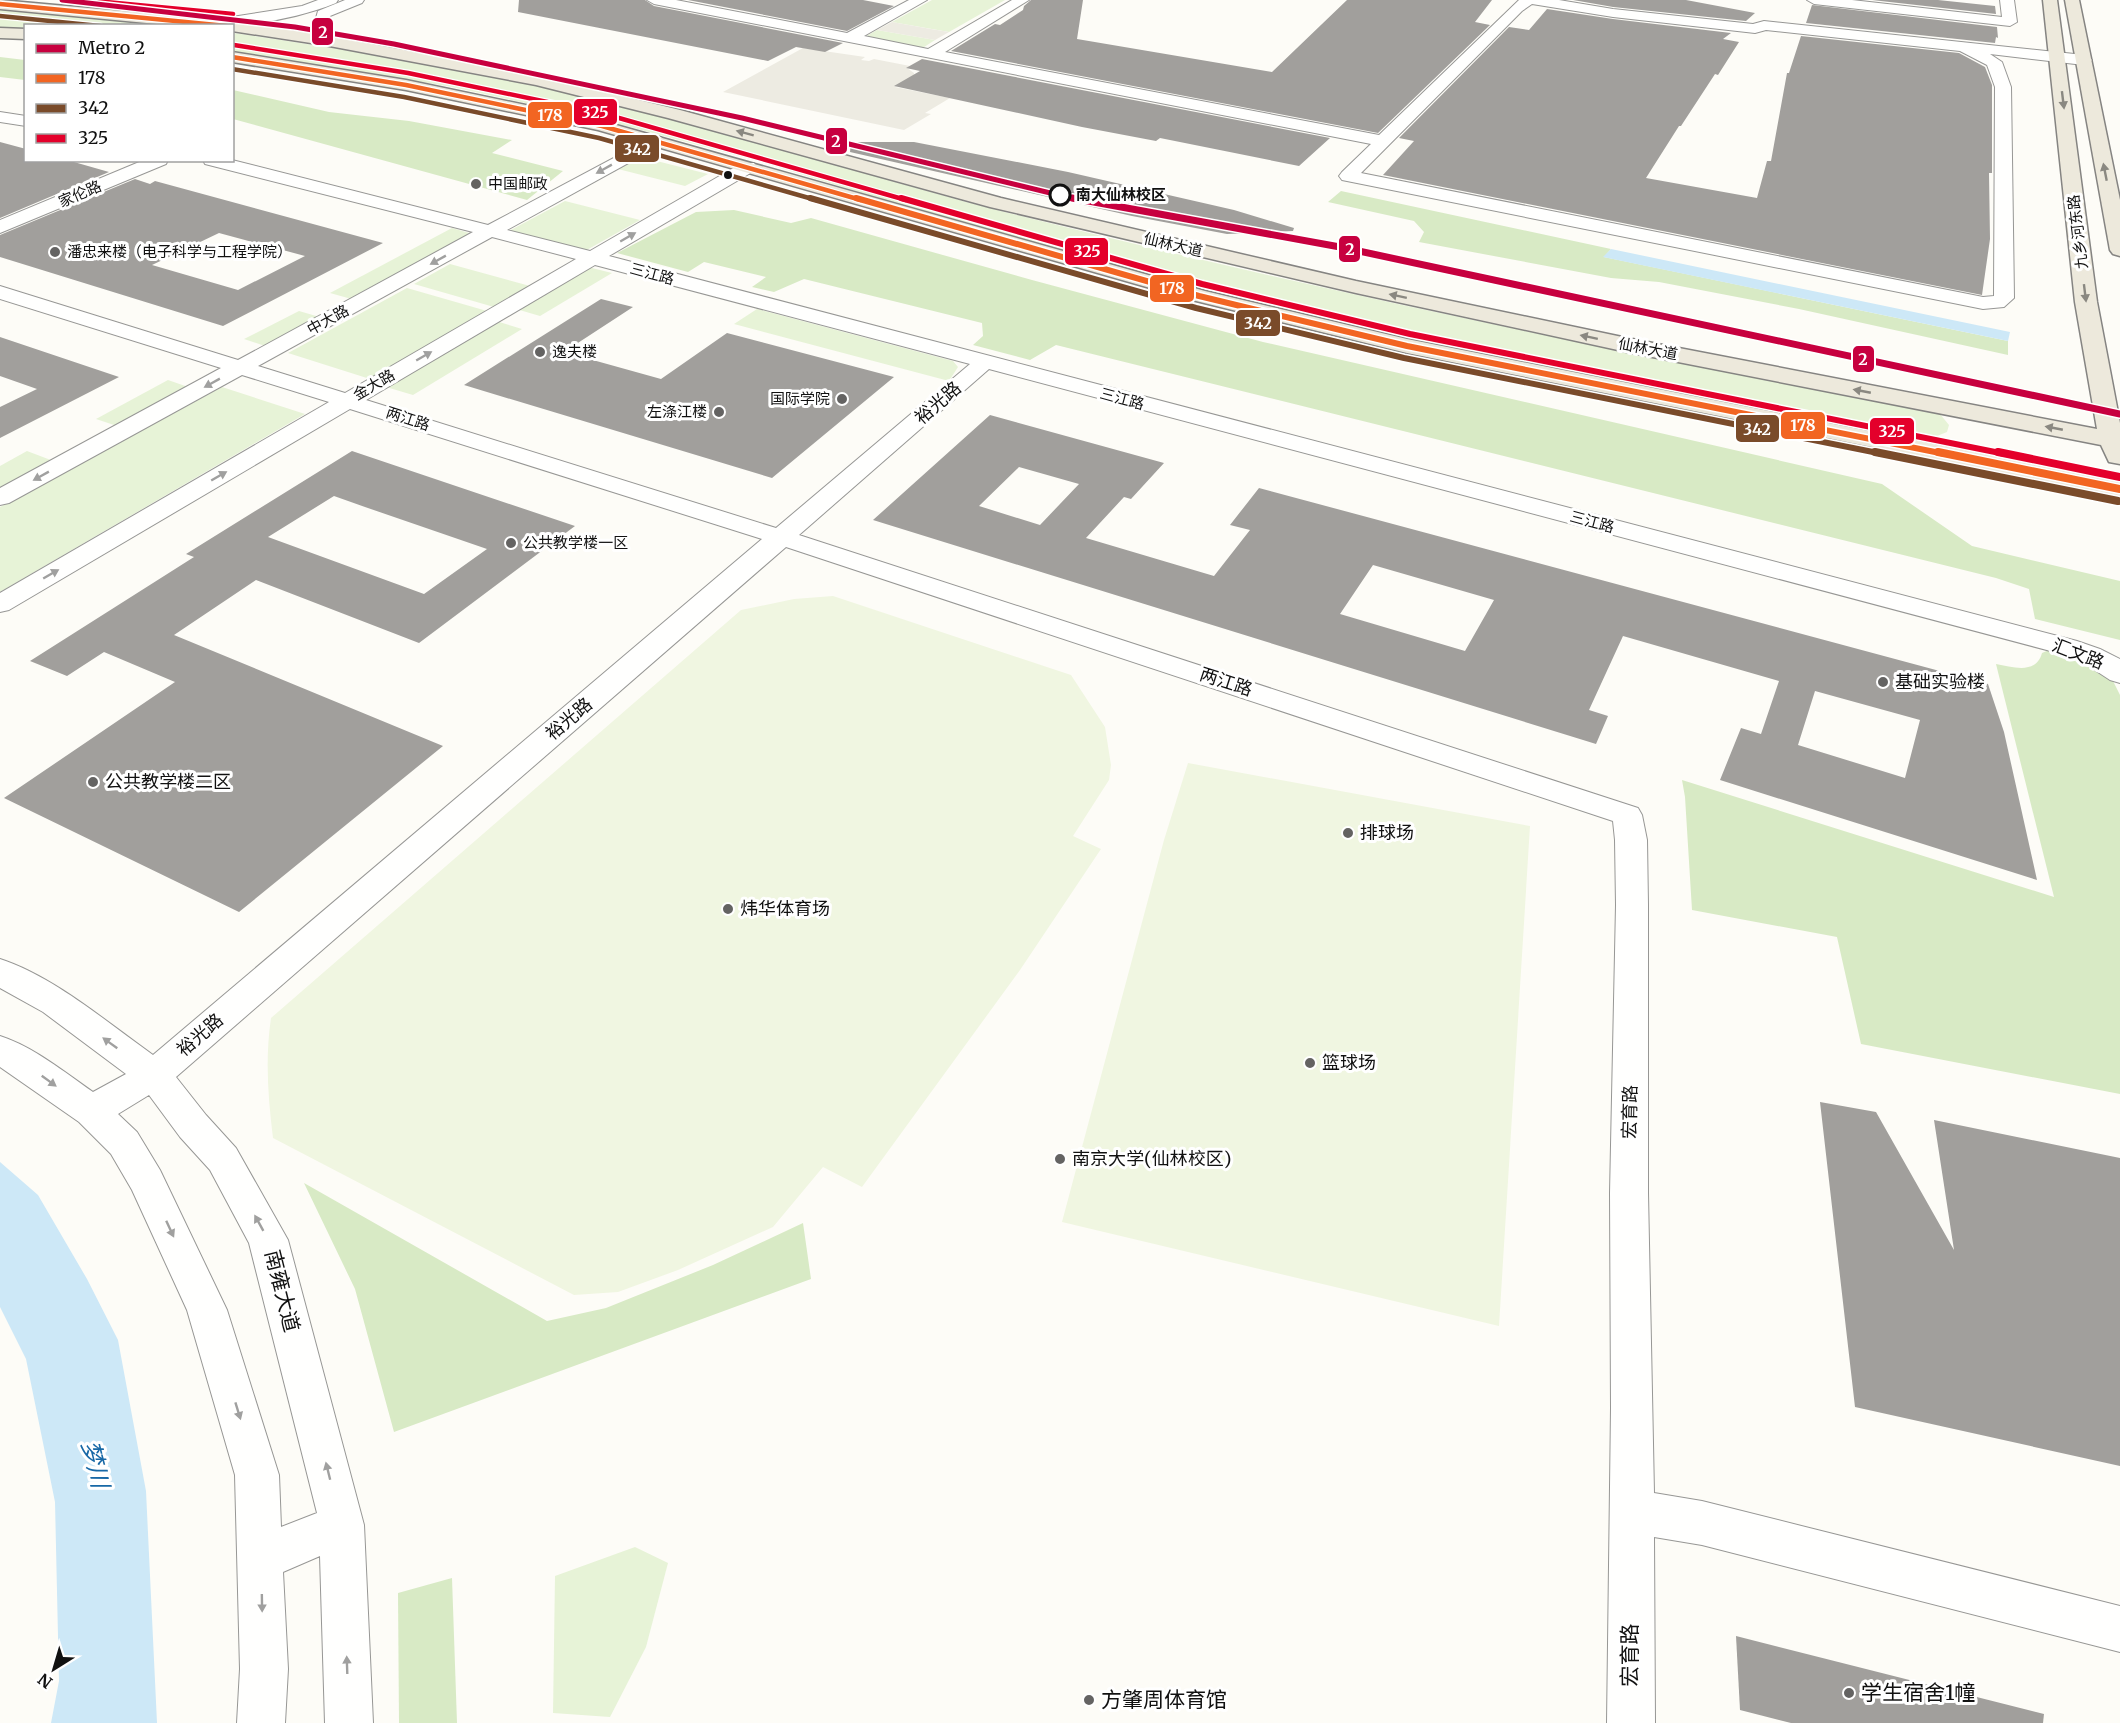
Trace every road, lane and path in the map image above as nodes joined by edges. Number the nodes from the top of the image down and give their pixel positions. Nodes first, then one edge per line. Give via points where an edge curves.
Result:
1 (262, 0) edge
2 (331, 0) edge
3 (357, 0) edge
4 (654, 0) edge
5 (920, 0) edge
6 (1022, 0) edge
7 (1530, 0) edge
8 (1814, 0) edge
9 (2007, 0) edge
10 (2050, 0) edge
11 (2072, 0) edge
12 (0, 4) edge
13 (1773, 10) dead end
14 (292, 12) junction
15 (855, 20) dead end
16 (217, 24) edge
17 (233, 24) edge
18 (875, 24) junction
19 (234, 26) edge
20 (1759, 27) junction
21 (0, 33) edge
22 (24, 34) edge
23 (849, 38) junction
24 (324, 40) junction
25 (1980, 52) junction
26 (930, 54) junction
27 (234, 57) edge
28 (2059, 62) junction
29 (2085, 65) junction
30 (0, 117) edge
31 (24, 121) edge
32 (655, 141) junction
33 (1382, 141) junction
34 (155, 162) edge
35 (219, 162) edge
36 (748, 167) junction
37 (0, 227) edge
38 (490, 232) junction
39 (2120, 250) edge
40 (592, 258) junction
41 (0, 291) edge
42 (984, 362) junction
43 (242, 367) junction
44 (349, 400) junction
45 (2116, 440) edge
46 (2120, 462) edge
47 (2120, 489) edge
48 (0, 498) edge
49 (781, 537) junction
50 (0, 604) edge
51 (2033, 638) joint
52 (2120, 674) edge
53 (1627, 815) joint
54 (0, 972) edge
55 (0, 1050) edge
56 (154, 1075) junction
57 (92, 1112) junction
58 (1630, 1511) junction
59 (342, 1525) junction
60 (261, 1558) junction
61 (2120, 1629) edge
62 (261, 1723) edge
63 (349, 1723) edge
64 (1630, 1723) edge

1 - 14 street
2 - 14 street
3 - 24 street via 323,14 319,35
4 - 23 street
5 - 18 street
6 - 26 street
7 - 20 street via 1613,13
7 - 33 street via 1517,8
8 - 9 street via 2010,22
10 - 28 main road, 九乡河东路
11 - 29 main road, 九乡河东路
12 - 16 main road, 仙林大道
13 - 20 street
14 - 17 street
15 - 18 street
18 - 23 street
19 - 24 main road, 仙林大道
20 - 25 street via 1767,34
21 - 22 main road
23 - 26 street
45 -> 24 main road, 仙林大道 via 1627,345 1344,284 997,204 674,114 536,80
25 - 28 street
25 - 33 street via 1994,62 2003,87 2004,298 1997,303 1348,176
26 - 33 street
27 - 32 main road via 500,103
28 - 29 street
28 -> 45 main road, 九乡河东路 via 2086,302
39 -> 29 main road, 九乡河东路
30 - 31 street
32 - 36 main road
32 -> 38 street, 中大路
34 - 37 street, 家伦路
35 - 38 street, 三江路
40 -> 36 street, 金大路
36 - 47 main road via 1199,296 1407,346
38 - 40 street, 三江路
38 -> 43 street, 中大路
40 - 42 street, 三江路
44 -> 40 street, 金大路
41 - 43 street, 两江路
42 - 49 street, 裕光路
42 - 51 street, 三江路
43 - 44 street, 两江路
43 -> 48 street, 中大路
44 - 49 street, 两江路
50 -> 44 street, 金大路
45 - 46 main road, 九乡河东路
49 - 53 street, 两江路
49 - 56 street, 裕光路
51 - 52 street, 汇文路 via 2084,652
53 - 58 street, 宏育路 via 1632,905
56 -> 54 street, 南雍大道 via 55,1003
55 -> 57 street
56 - 57 street, 裕光路
59 -> 56 street, 南雍大道 via 268,1240 223,1159
57 -> 60 street via 124,1143 147,1181 207,1310 257,1475
58 - 61 street via 1702,1523
58 - 64 street, 宏育路
59 - 60 street
63 -> 59 street, 南雍大道
60 -> 62 street

